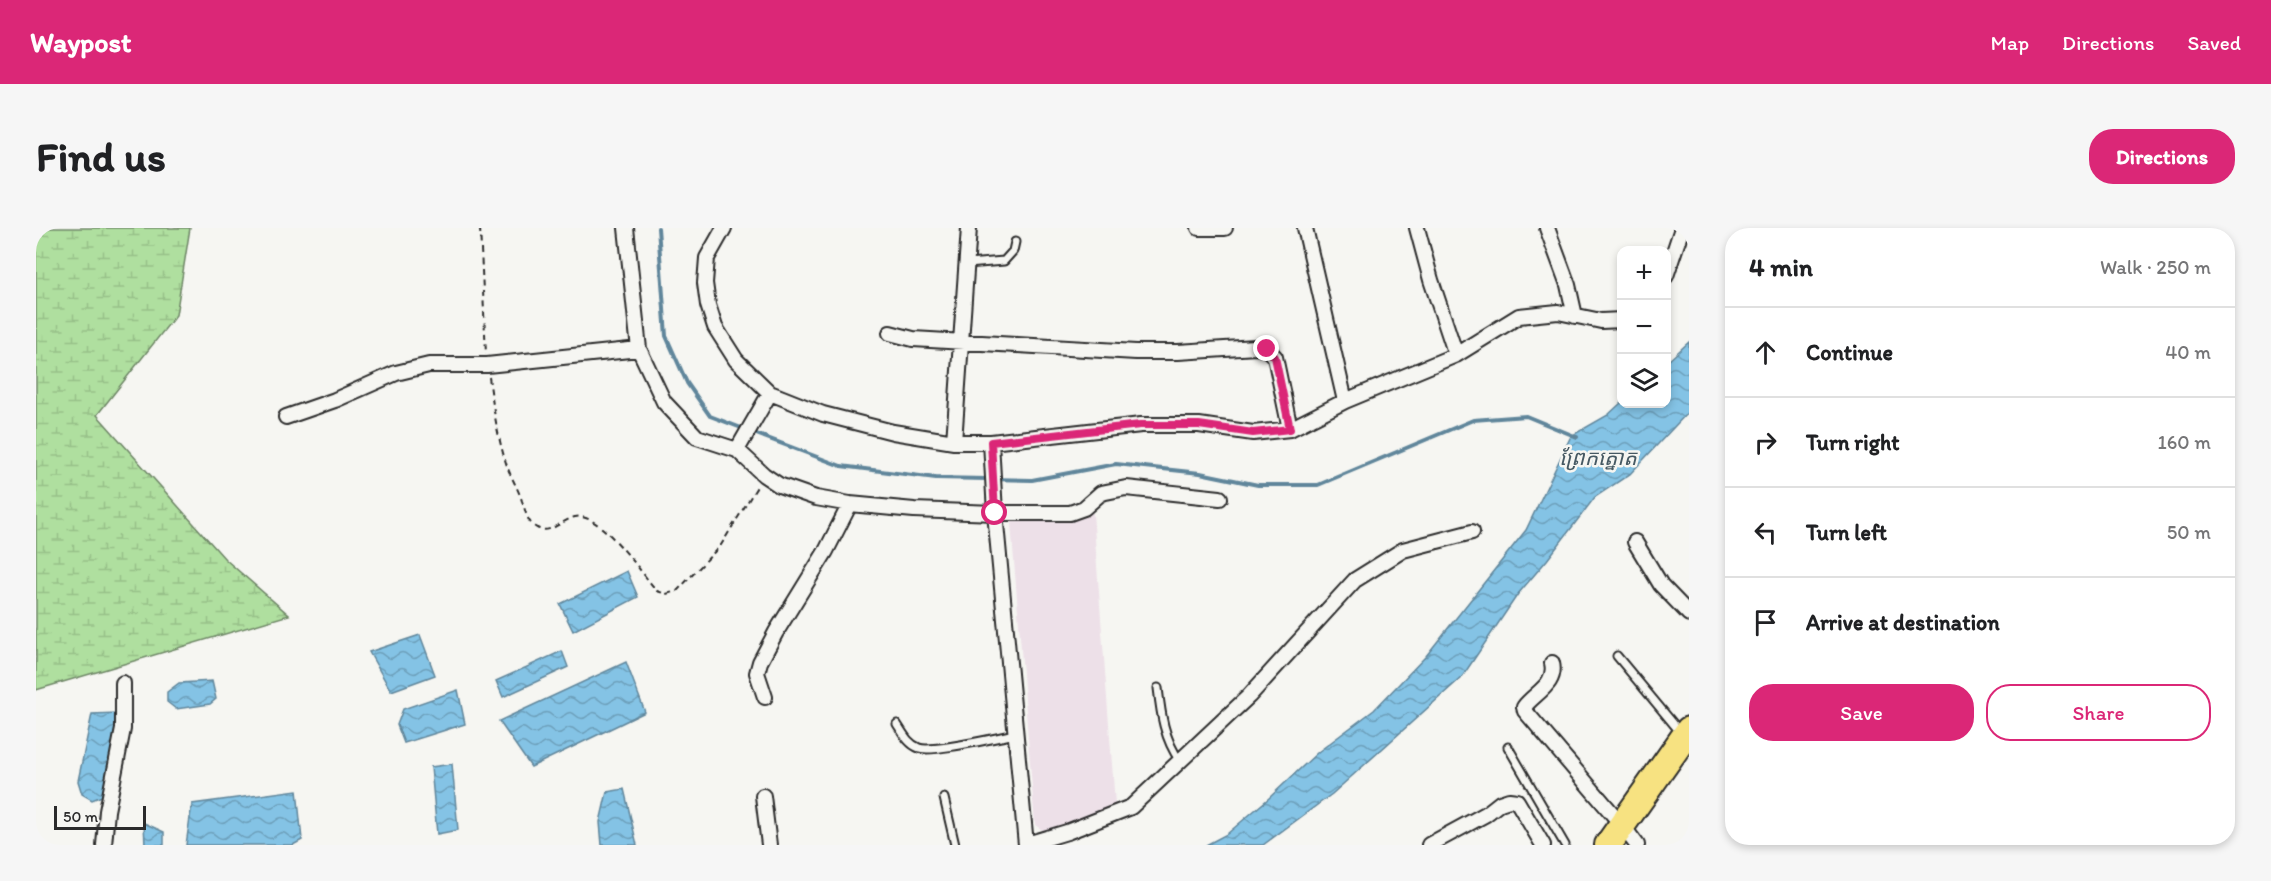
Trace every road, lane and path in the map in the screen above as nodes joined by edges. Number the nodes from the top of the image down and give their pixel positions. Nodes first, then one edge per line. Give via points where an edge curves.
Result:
1 (480, 228) edge
2 (626, 228) edge
3 (724, 228) edge
4 (969, 228) edge
5 (1199, 228) edge
6 (1225, 228) edge
7 (1305, 228) edge
8 (1417, 228) edge
9 (1547, 228) edge
10 (1682, 228) edge
11 (1015, 242) dead end
12 (1671, 261) edge
13 (967, 264) junction
14 (1575, 316) junction
15 (1617, 320) edge
16 (890, 333) dead end
17 (960, 342) junction
18 (639, 349) junction
19 (1456, 355) junction
20 (487, 365) junction
21 (770, 393) junction
22 (1345, 400) junction
23 (286, 417) dead end
24 (1290, 429) junction
25 (954, 442) junction
26 (991, 442) junction
27 (737, 450) junction
28 (764, 475) junction
29 (1220, 498) dead end
30 (850, 504) junction
31 (995, 513) junction
32 (1472, 532) dead end
33 (1635, 542) dead end
34 (1689, 614) edge
35 (1617, 656) dead end
36 (1552, 663) dead end
37 (123, 683) dead end
38 (1158, 687) dead end
39 (765, 697) dead end
40 (897, 724) dead end
41 (1016, 734) junction
42 (1687, 734) edge
43 (1508, 747) dead end
44 (1180, 761) junction
45 (763, 796) dead end
46 (944, 798) dead end
47 (1622, 838) edge
48 (104, 845) edge
49 (769, 845) edge
50 (955, 845) edge
51 (1027, 845) edge
52 (1429, 845) edge
53 (1543, 845) edge
54 (1565, 845) edge

1 - 20 path
2 - 18 street
3 - 21 street via 707,258 708,305 715,327 736,360
4 - 13 street
5 - 6 street
7 - 22 street
8 - 19 street
9 - 14 street
10 - 12 street
11 - 13 lane via 1004,261
13 - 17 street
14 - 15 street
14 - 19 street via 1558,312 1518,316
16 - 17 street via 913,339
17 - 24 street via 1178,352 1267,349 1275,357
17 - 25 street
18 - 20 street
18 - 27 street via 664,402 697,436
19 - 22 street
20 - 23 street via 429,365 396,373
20 - 28 path via 506,464 528,521 547,530 576,517 586,518 613,538 657,591 677,591 721,545
21 - 25 street via 824,414 893,432
21 - 27 street
22 - 24 street
24 - 26 street via 1253,433 1199,425 1140,425
25 - 26 street
26 - 31 street
27 - 28 street
28 - 30 street via 807,495
29 - 31 street via 1126,488 1101,493 1084,508 1070,513
30 - 31 street
30 - 39 street via 764,655 757,673
31 - 41 street
32 - 44 street via 1403,550 1355,580 1249,696
33 - 34 street via 1661,585
35 - 42 lane
36 - 47 street via 1550,683 1529,700 1525,711
37 - 48 street via 123,729
38 - 44 lane via 1170,748
40 - 41 lane via 907,740 920,748
41 - 51 street
42 - 47 highway
43 - 54 lane
44 - 51 street via 1131,807
45 - 49 street
46 - 50 lane
52 - 53 street via 1509,800 1516,801

